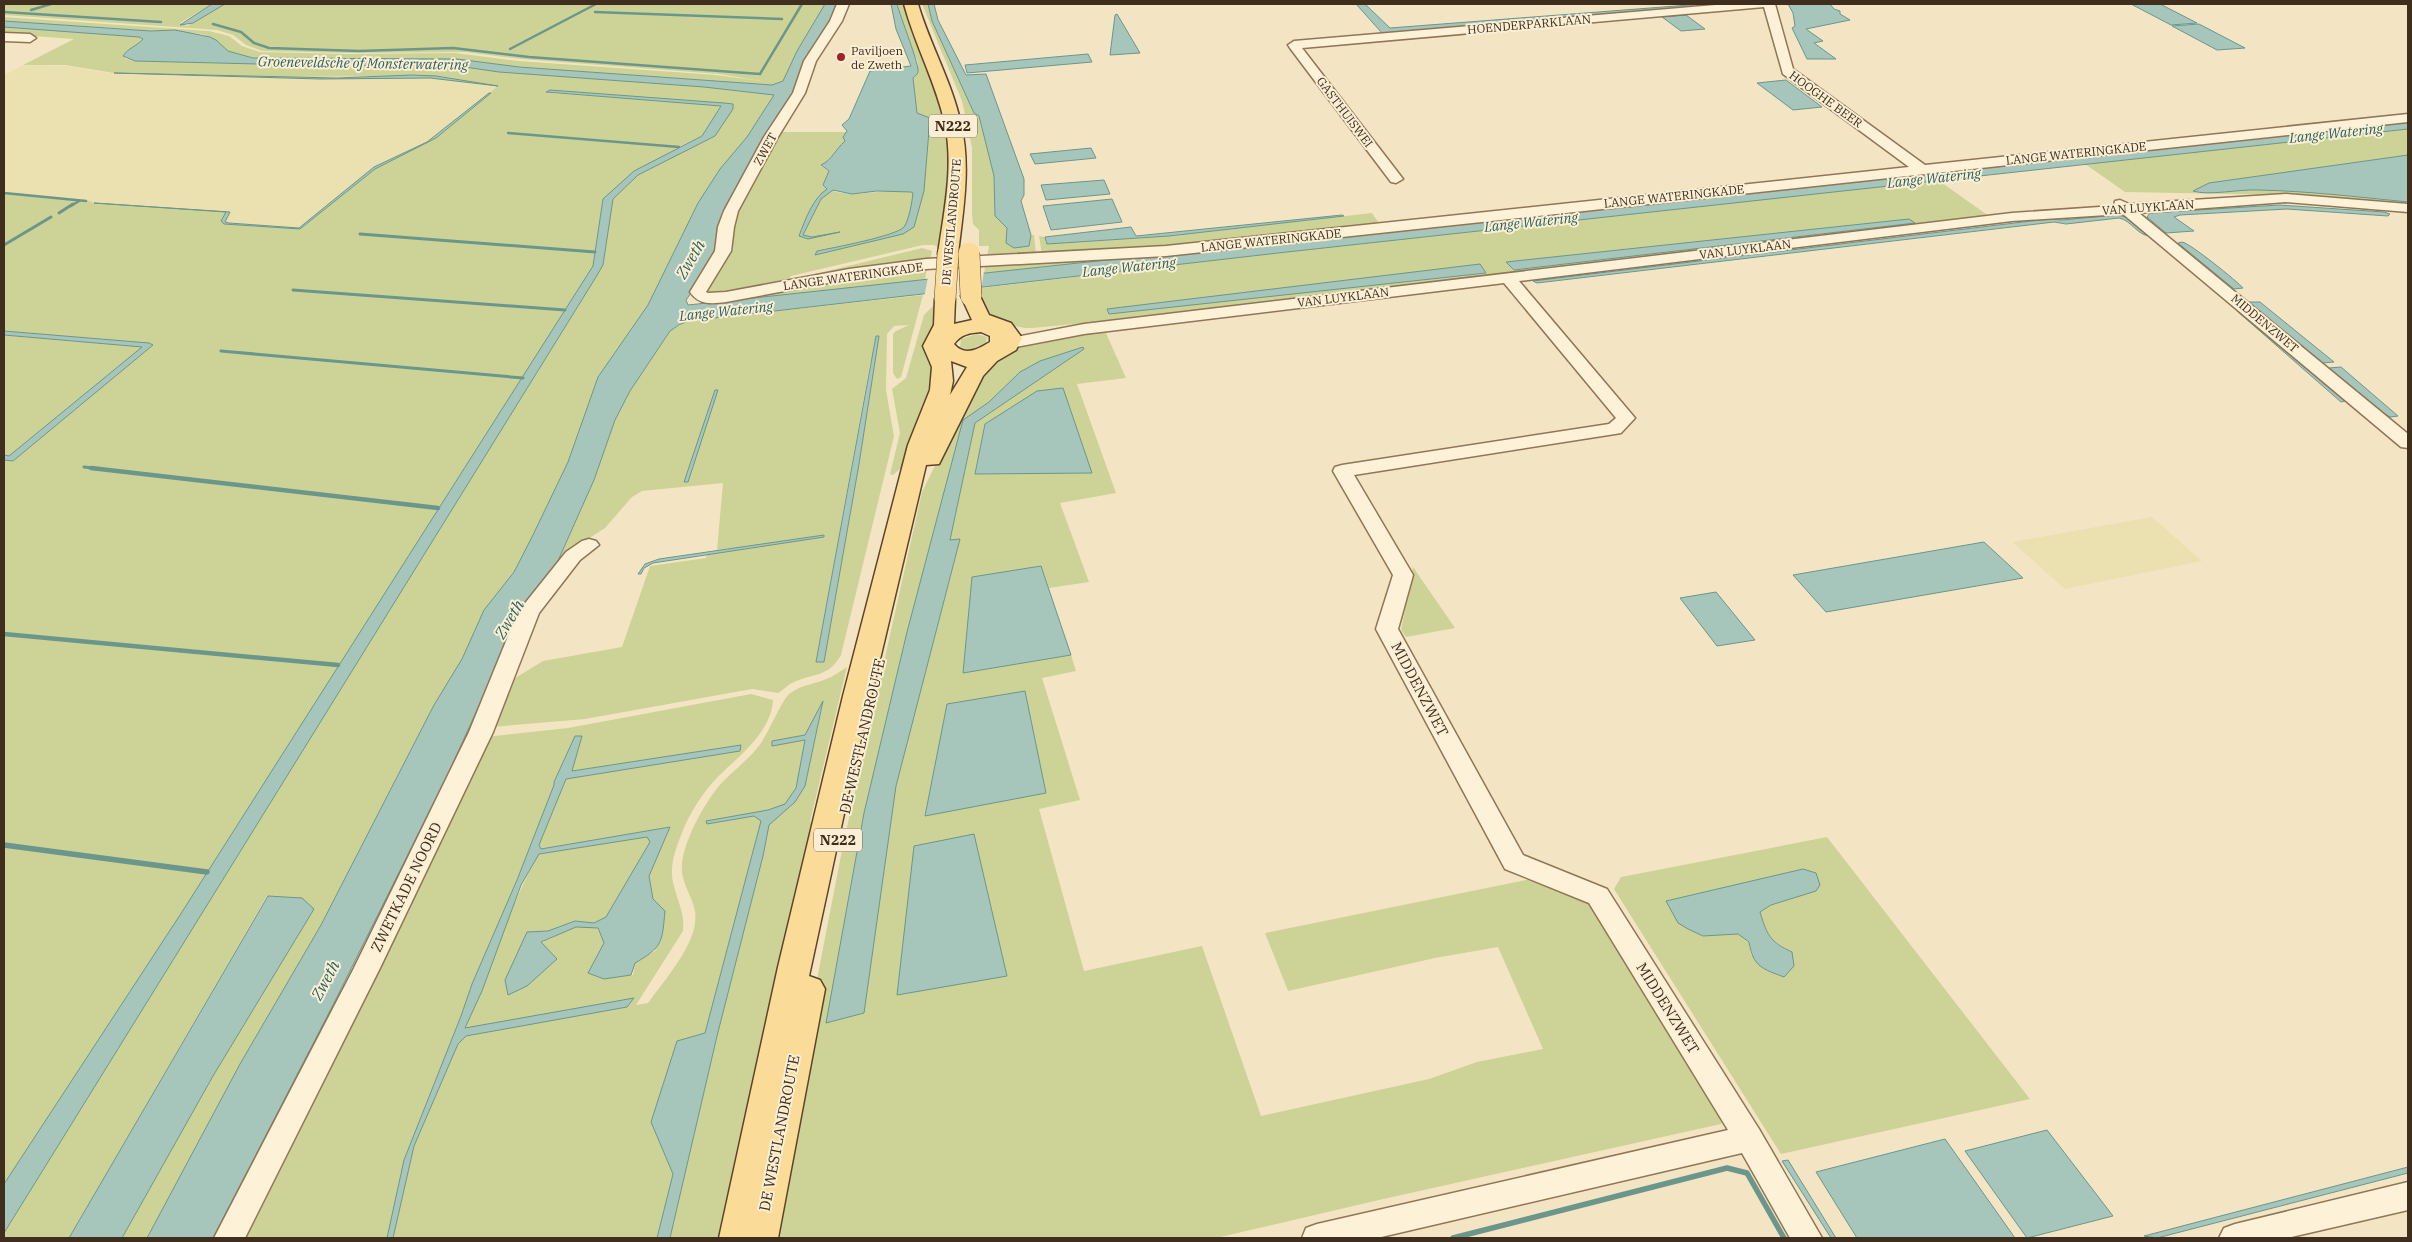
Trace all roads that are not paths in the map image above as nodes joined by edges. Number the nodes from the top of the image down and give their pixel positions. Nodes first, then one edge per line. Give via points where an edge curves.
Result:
1 (843, 4) edge
2 (911, 4) edge
3 (919, 4) edge
4 (1764, 4) edge
5 (1769, 4) edge
6 (4, 36) edge
7 (30, 38) dead end
8 (1294, 45) joint
9 (2408, 118) edge
10 (1921, 169) junction
11 (1396, 179) dead end
12 (2124, 206) junction
13 (2408, 208) edge
14 (1507, 277) junction
15 (702, 297) joint
16 (945, 299) junction
17 (958, 330) junction
18 (998, 332) junction
19 (973, 357) junction
20 (950, 395) junction
21 (2408, 443) edge
22 (590, 546) dead end
23 (1749, 1138) junction
24 (2408, 1196) edge
25 (230, 1238) edge
26 (738, 1238) edge
27 (759, 1238) edge
28 (1317, 1238) edge
29 (1806, 1238) edge
30 (2235, 1238) edge

1 - 15 street, ZWET via 810,61 803,85 731,211 723,251 698,292
2 - 16 main road, DE WESTLANDROUTE / N222, bridge via 944,92 955,135 957,182
3 - 18 main road, DE WESTLANDROUTE / N222, bridge via 962,122 966,156 969,308 973,320
4 - 8 street, HOENDERPARKLAAN
5 - 10 street, HOOGHE BEER via 1787,71
6 - 7 street
8 - 11 street, GASTHUISWEI
9 - 10 street, LANGE WATERINGKADE
10 - 15 street, LANGE WATERINGKADE via 1166,251 926,264 726,297
12 - 13 street, VAN LUYKLAAN via 2286,198
12 - 14 street, VAN LUYKLAAN
12 - 21 street, MIDDENZWET
14 - 18 street, VAN LUYKLAAN via 1084,328
14 - 23 street, MIDDENZWET via 1626,418 1614,429 1342,471 1403,575 1387,629 1514,862 1598,896
16 - 17 main road, DE WESTLANDROUTE via 960,328
16 - 20 main road, DE WESTLANDROUTE / N222 via 944,325 933,346
17 - 18 main road
17 - 19 main road via 944,344 948,352
18 - 19 main road via 1001,352
19 - 20 main road, DE WESTLANDROUTE / N222 via 964,381
19 - 20 main road, DE WESTLANDROUTE / N222 via 958,359
20 - 26 main road, DE WESTLANDROUTE / N222 via 919,445 859,683 769,1080
20 - 27 main road, DE WESTLANDROUTE / N222 via 924,479 835,854
22 - 25 street, ZWETKADE NOORD via 573,556 529,612 476,741 367,968
23 - 28 street
23 - 29 street, MIDDENZWET
24 - 30 street

